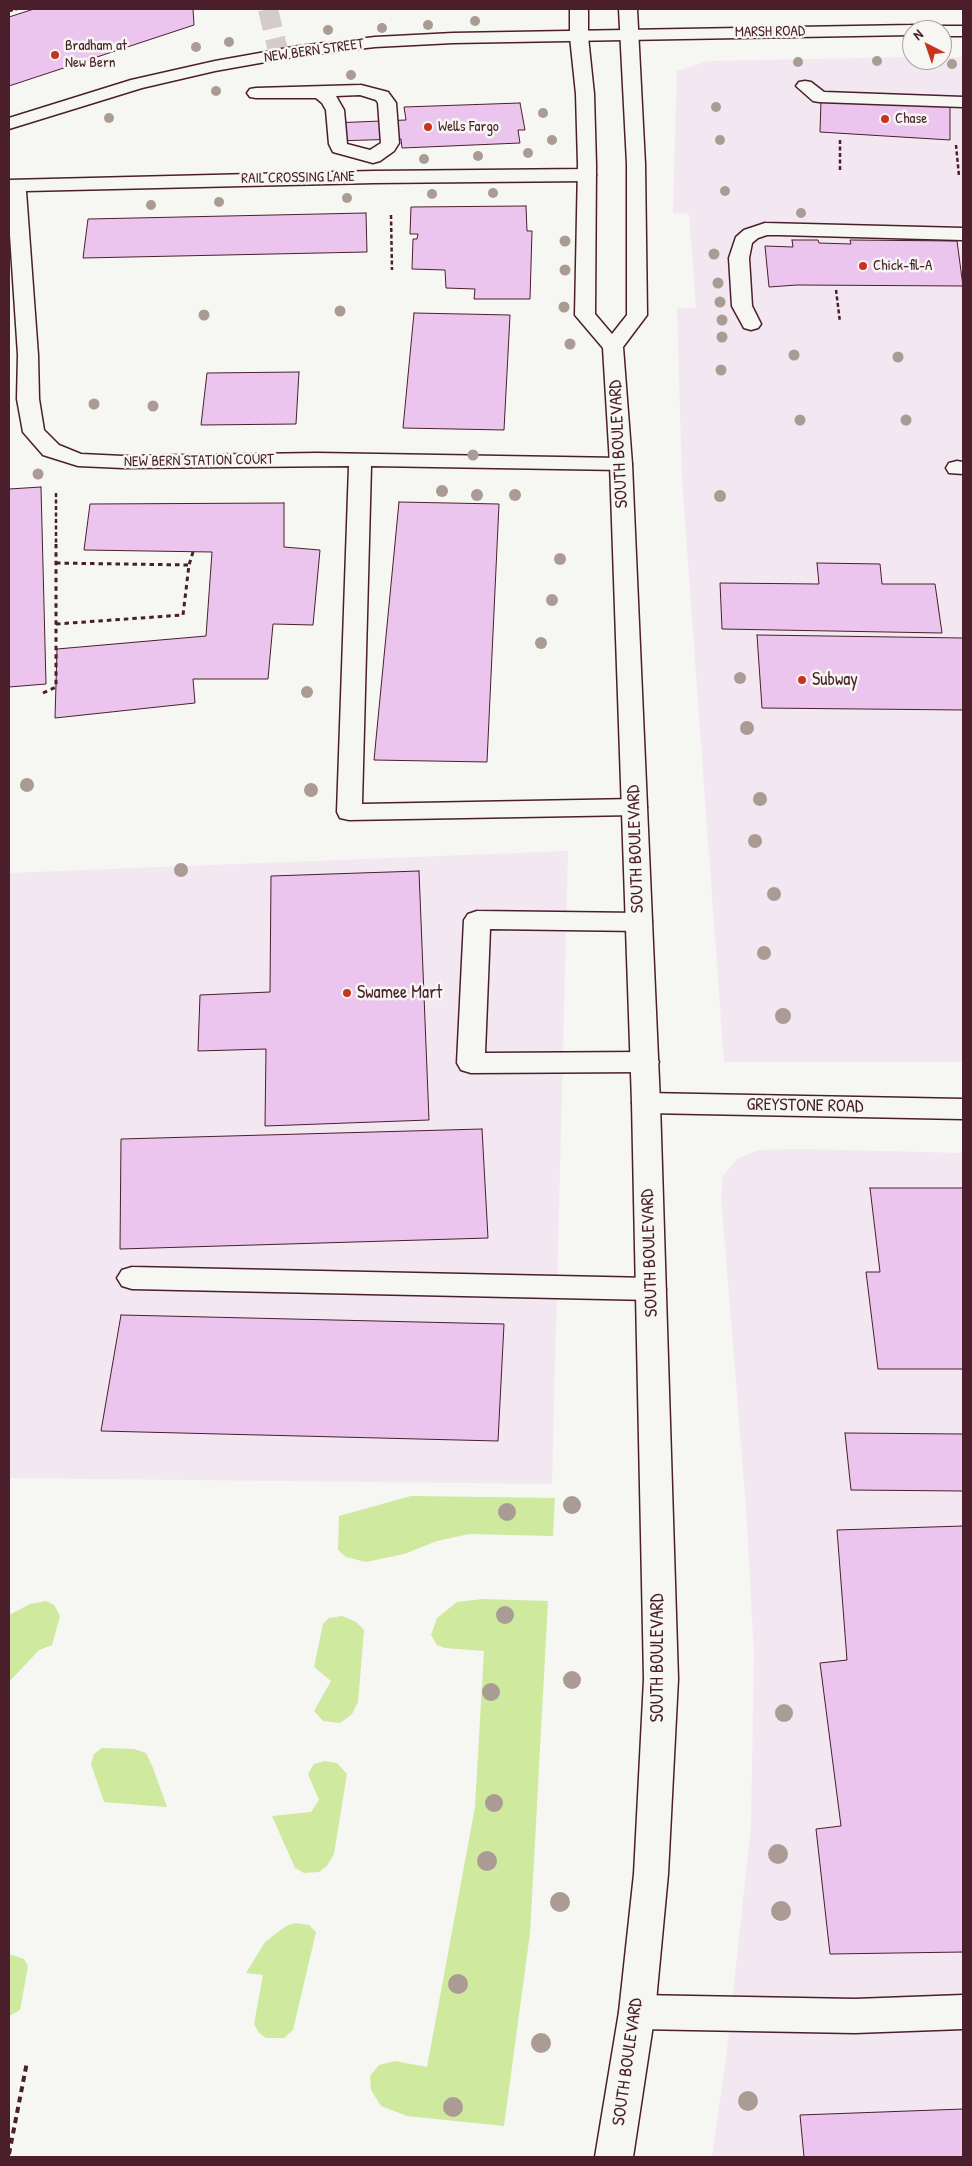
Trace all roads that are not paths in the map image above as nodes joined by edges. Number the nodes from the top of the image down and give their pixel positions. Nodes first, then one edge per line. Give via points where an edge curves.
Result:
1 (578, 9) edge
2 (628, 9) edge
3 (902, 30) edge
4 (628, 36) junction
5 (579, 37) junction
6 (805, 86) dead end
7 (337, 90) junction
8 (310, 91) junction
9 (256, 93) dead end
10 (963, 102) edge
11 (9, 124) edge
12 (369, 155) junction
13 (587, 175) junction
14 (374, 176) junction
15 (12, 186) edge
16 (963, 234) edge
17 (751, 324) dead end
18 (613, 347) junction
19 (360, 460) junction
20 (621, 464) junction
21 (634, 807) junction
22 (639, 922) junction
23 (645, 1062) junction
24 (646, 1103) junction
25 (963, 1109) edge
26 (132, 1278) dead end
27 (651, 1289) junction
28 (637, 2012) junction
29 (963, 2012) edge
30 (614, 2157) edge

1 - 5 street
2 - 4 street
3 - 4 street, MARSH ROAD
4 - 5 street, NEW BERN STREET
4 - 18 street via 636,164 637,315
5 - 11 street, NEW BERN STREET via 452,38 375,42 299,51 137,84
5 - 13 street via 585,94
6 - 10 street via 819,96
7 - 8 street
7 - 12 street via 346,97 353,113 354,143
7 - 12 street via 362,95 371,105
8 - 9 street
8 - 12 street via 330,100 335,110 340,148
12 - 14 street
13 - 14 street, RAIL CROSSING LANE
13 - 18 street via 585,315
14 - 15 street, RAIL CROSSING LANE
15 - 19 street, NEW BERN STATION COURT via 28,356 28,400 34,432 51,450 78,460 123,462
16 - 17 street via 779,229 751,234 743,241 739,258 742,306
18 - 20 street, SOUTH BOULEVARD
19 - 20 street, NEW BERN STATION COURT
19 - 21 street via 349,812
20 - 21 street, SOUTH BOULEVARD
21 - 22 street, SOUTH BOULEVARD
22 - 23 street, SOUTH BOULEVARD
22 - 23 street via 478,920 471,1063
23 - 24 street, SOUTH BOULEVARD
24 - 25 street, GREYSTONE ROAD
24 - 27 street, SOUTH BOULEVARD
26 - 27 street
27 - 28 street, SOUTH BOULEVARD via 661,1679 650,1874
28 - 29 street via 855,2016
28 - 30 street, SOUTH BOULEVARD

